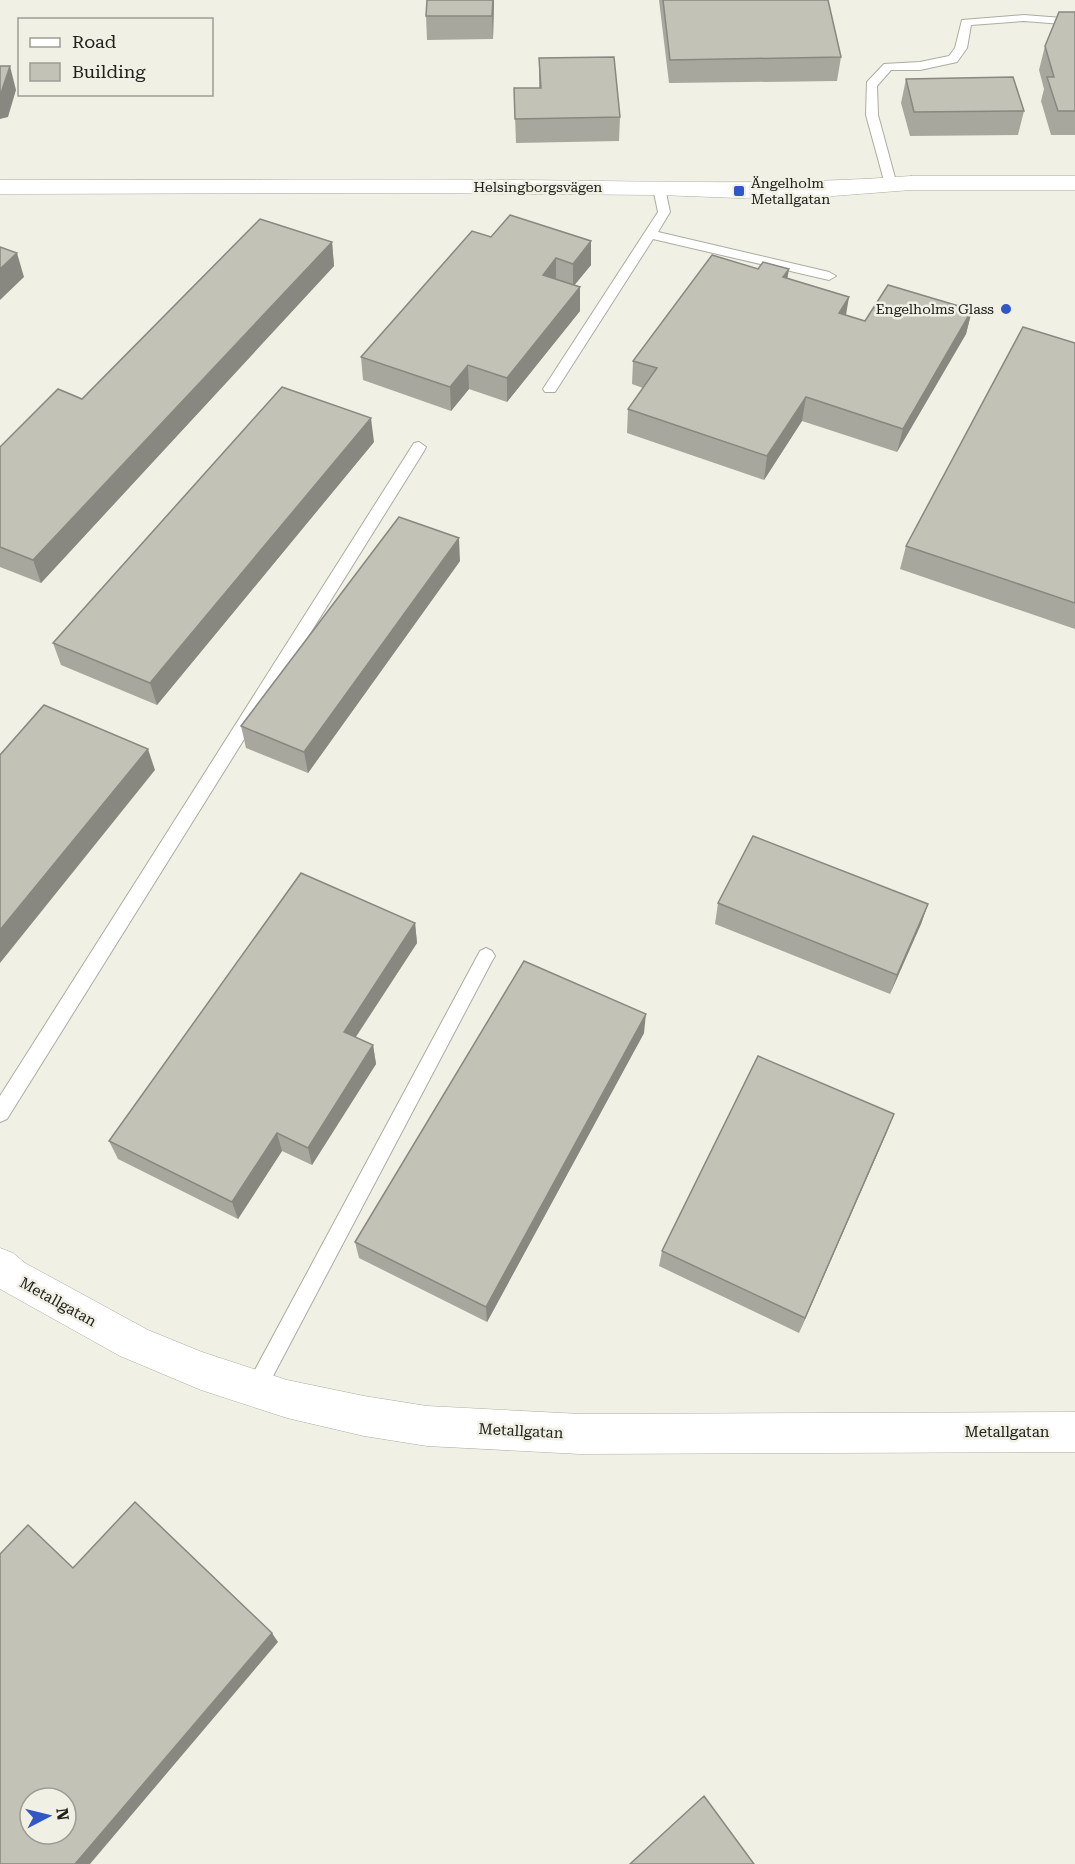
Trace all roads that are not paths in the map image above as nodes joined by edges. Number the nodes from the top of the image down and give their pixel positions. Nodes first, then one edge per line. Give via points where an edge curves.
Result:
1 (1075, 22) edge
2 (1075, 183) edge
3 (891, 185) junction
4 (0, 187) edge
5 (659, 188) junction
6 (648, 234) junction
7 (830, 276) dead end
8 (550, 389) dead end
9 (419, 447) dead end
10 (486, 956) dead end
11 (0, 1113) edge
12 (0, 1266) edge
13 (256, 1388) junction
14 (1075, 1432) edge

1 - 3 lane via 1024,18 966,22 961,48 953,59 888,67 871,85 872,115
2 - 3 main road, Helsingborgsvägen
3 - 5 main road, Helsingborgsvägen via 739,191
4 - 5 main road, Helsingborgsvägen
5 - 6 lane via 664,212
6 - 7 lane
6 - 8 lane
9 - 11 lane
10 - 13 lane
12 - 13 main road, Metallgatan via 20,1281 134,1343 201,1371
13 - 14 main road, Metallgatan via 364,1416 427,1426 511,1431

